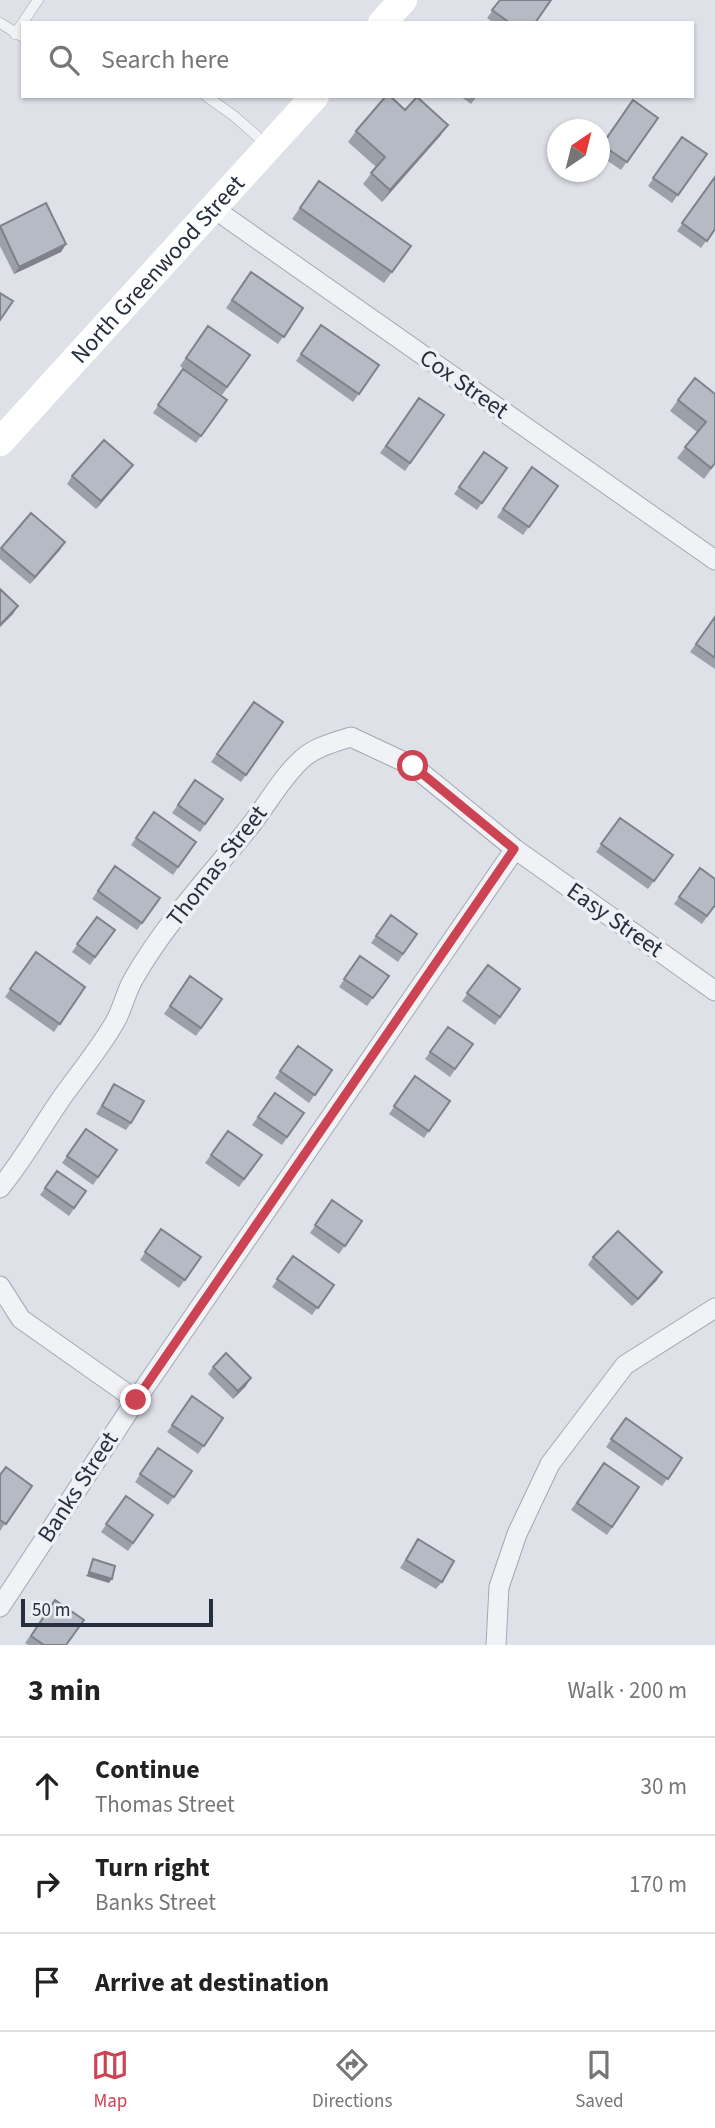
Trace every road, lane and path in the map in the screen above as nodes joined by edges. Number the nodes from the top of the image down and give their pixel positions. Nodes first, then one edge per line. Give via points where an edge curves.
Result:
1 (37, 0) edge
2 (403, 0) edge
3 (26, 21) edge
4 (384, 21) edge
5 (0, 23) edge
6 (19, 35) edge
7 (209, 98) edge
8 (313, 98) edge
9 (269, 147) junction
10 (213, 208) junction
11 (0, 442) edge
12 (715, 560) edge
13 (514, 849) junction
14 (715, 991) edge
15 (0, 1188) edge
16 (0, 1286) edge
17 (715, 1308) edge
18 (136, 1400) junction
19 (0, 1607) edge
20 (496, 1645) edge

1 - 3 lane
2 - 4 main road
5 - 6 lane
7 - 9 lane
8 - 9 main road, North Greenwood Street
9 - 10 main road, North Greenwood Street
10 - 11 main road, North Greenwood Street
10 - 12 street, Cox Street
13 - 14 street, Easy Street
13 - 15 street, Thomas Street via 413,766 351,737 304,757 157,942 132,980 117,1020
13 - 18 street, Banks Street
16 - 18 street via 21,1319
17 - 20 street via 625,1365 551,1464 517,1534 499,1587
18 - 19 street, Banks Street

